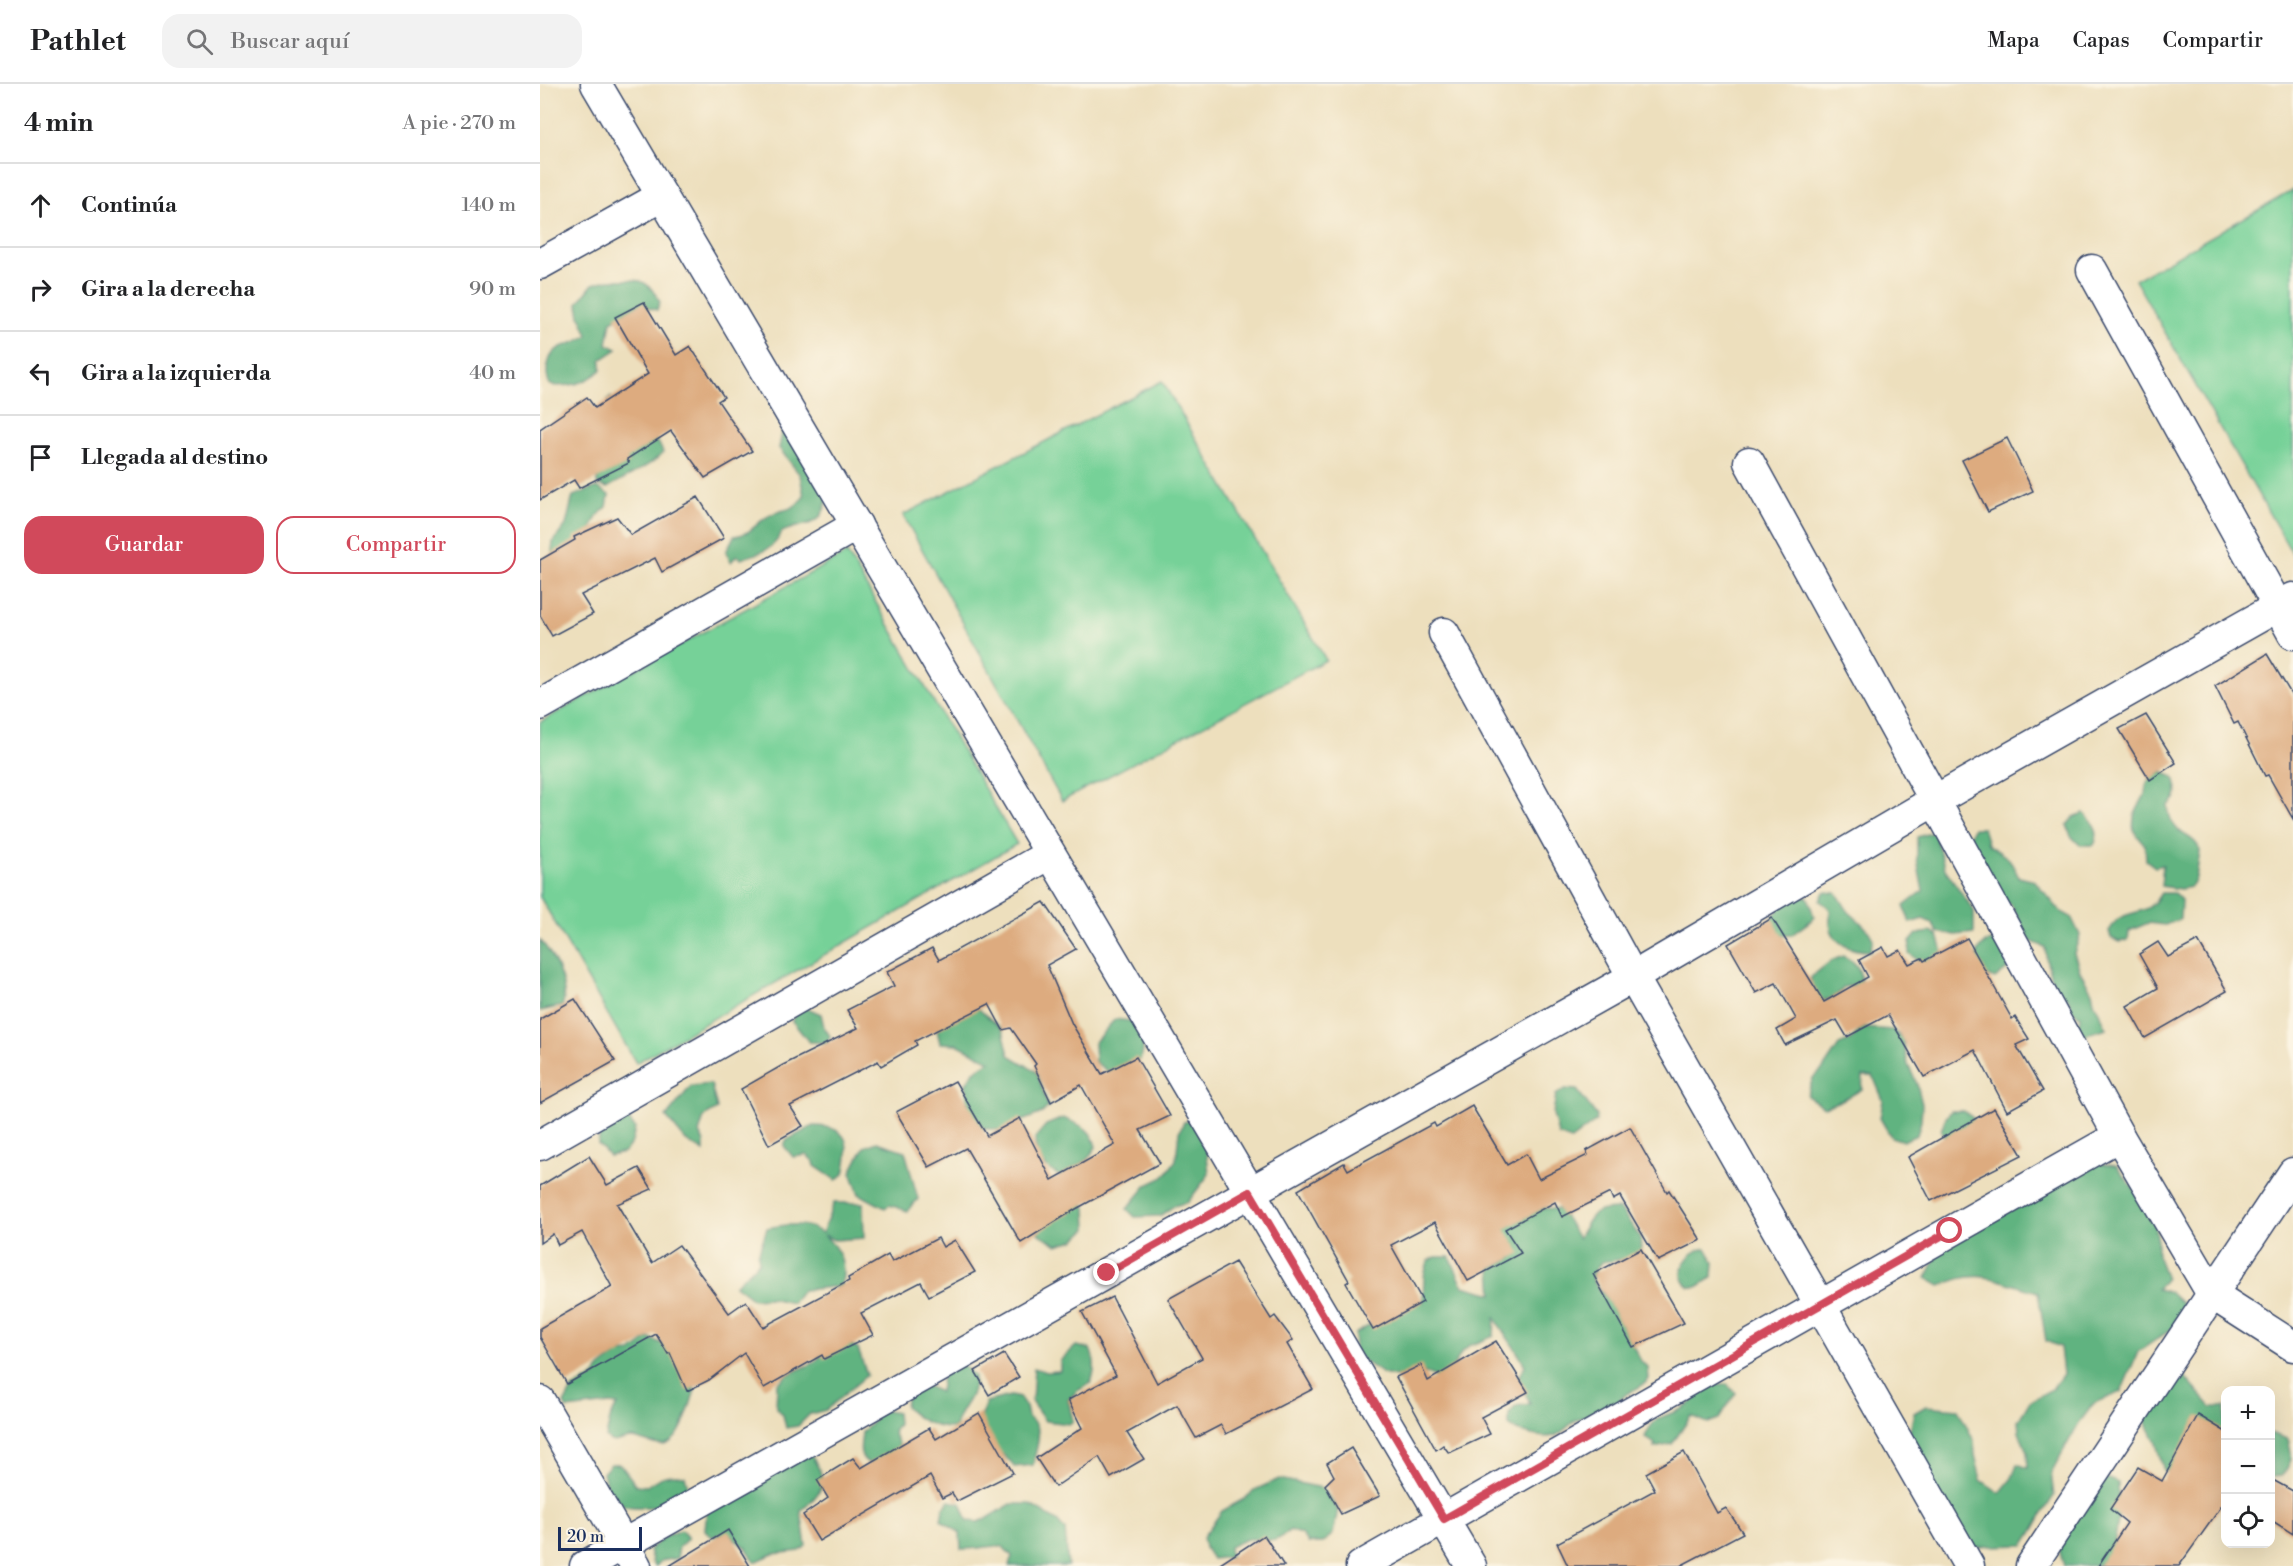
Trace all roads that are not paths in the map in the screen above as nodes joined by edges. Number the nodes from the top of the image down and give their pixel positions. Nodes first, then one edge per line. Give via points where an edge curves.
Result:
1 (596, 84) edge
2 (662, 196) junction
3 (540, 264) edge
4 (2092, 270) dead end
5 (1749, 462) dead end
6 (857, 525) junction
7 (2285, 602) edge
8 (1444, 633) dead end
9 (2293, 634) edge
10 (540, 705) edge
11 (1934, 801) junction
12 (1050, 854) junction
13 (1633, 977) junction
14 (2119, 1136) junction
15 (540, 1145) edge
16 (2293, 1173) edge
17 (1250, 1192) junction
18 (2212, 1294) junction
19 (1821, 1305) junction
20 (2293, 1346) edge
21 (540, 1401) edge
22 (1444, 1519) junction
23 (630, 1555) edge
24 (585, 1566) edge
25 (1361, 1566) edge
26 (1471, 1566) edge
27 (1970, 1566) edge
28 (2031, 1566) edge

1 - 2 street
2 - 3 street
2 - 6 street
4 - 7 street
5 - 11 street
6 - 10 street
6 - 12 street
7 - 9 street
7 - 11 street
8 - 13 street
11 - 13 street
11 - 14 street
12 - 15 street
12 - 17 street
13 - 17 street
13 - 19 street
14 - 18 street
14 - 19 street
16 - 18 street
17 - 22 street
17 - 23 street
18 - 20 street
18 - 28 street
19 - 22 street
19 - 27 street
21 - 23 street
22 - 25 street
22 - 26 street
23 - 24 street

